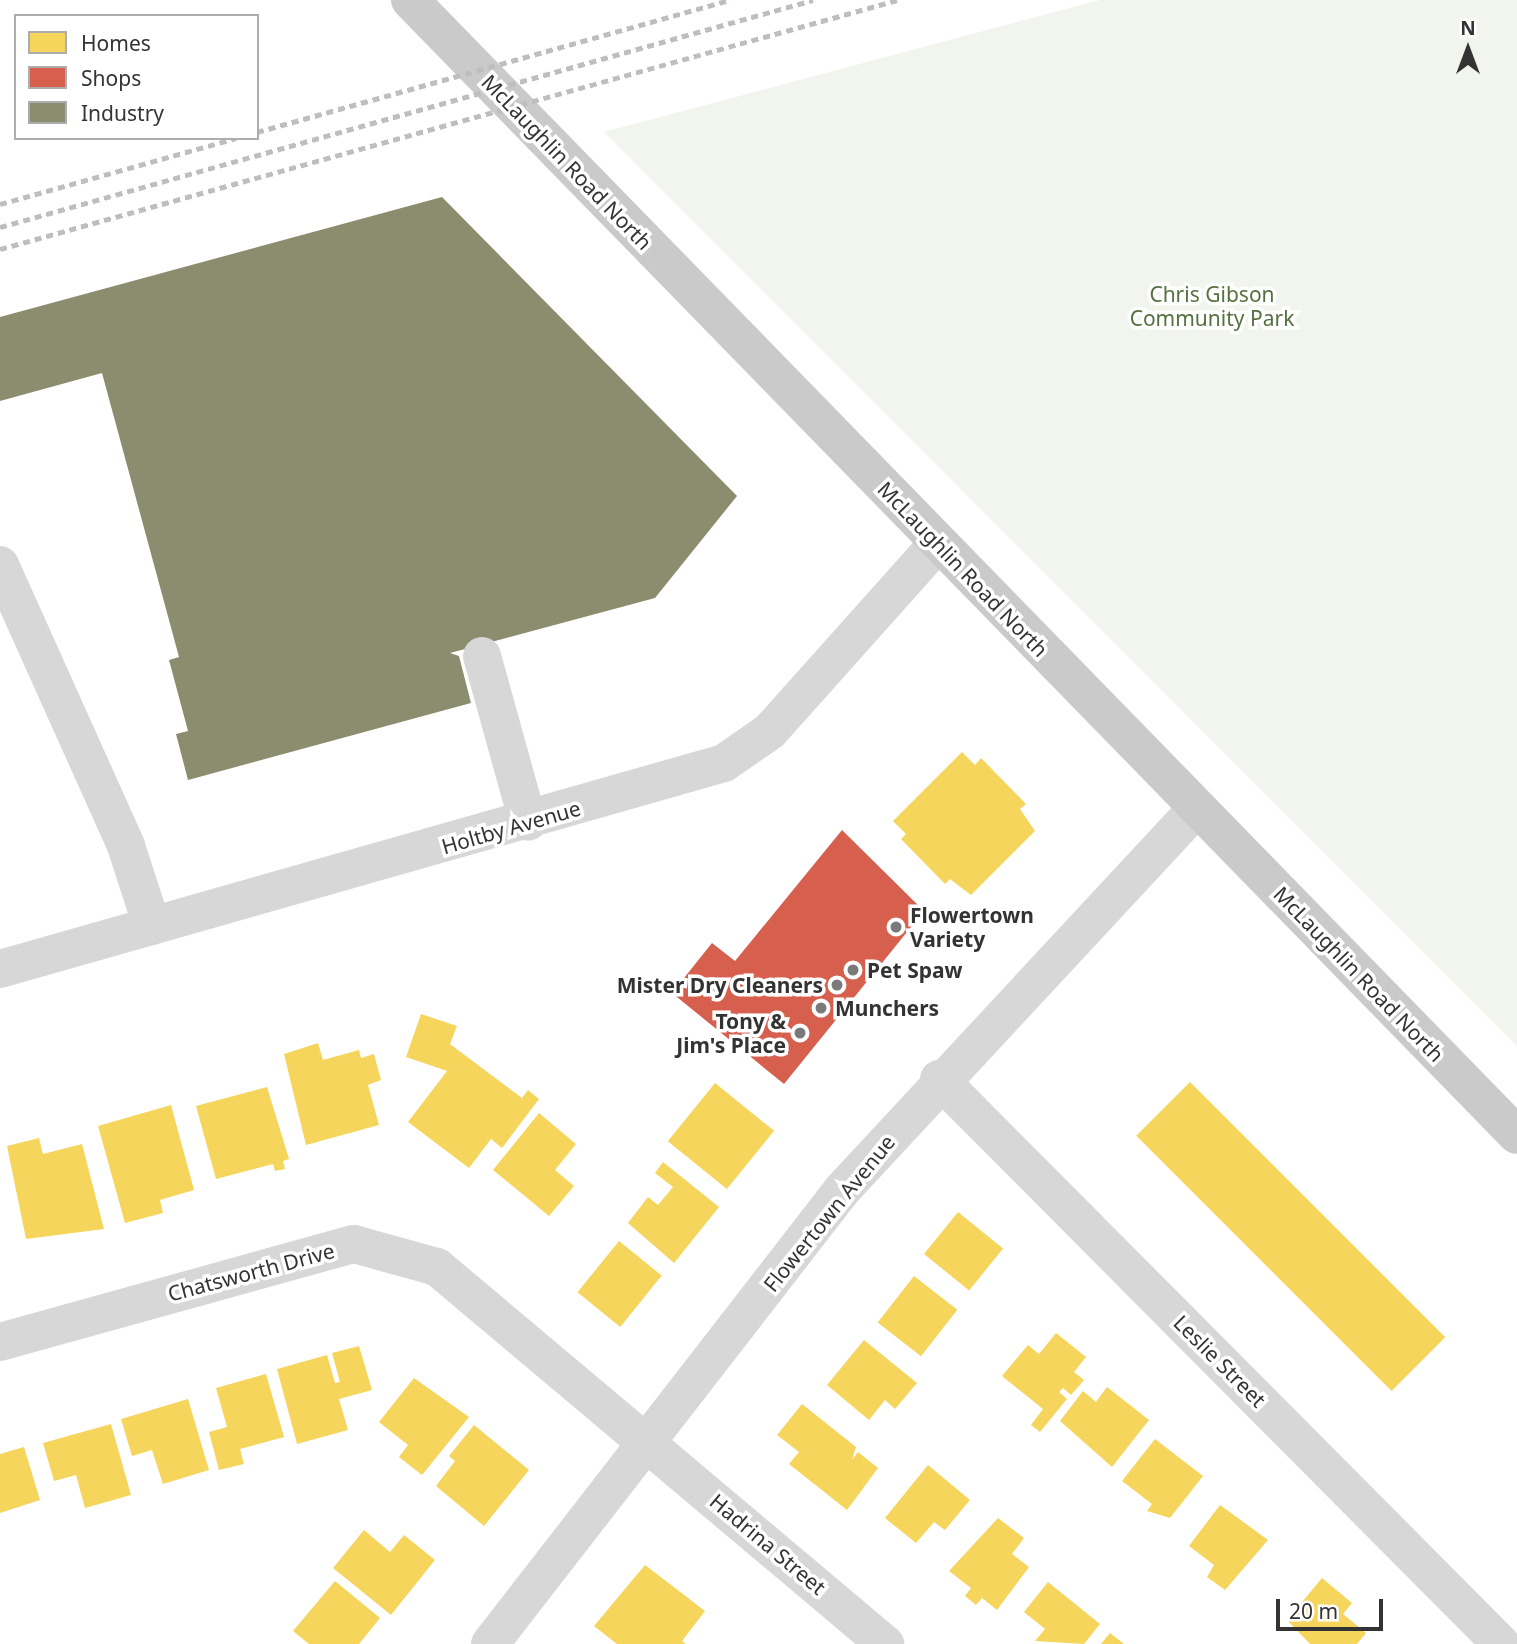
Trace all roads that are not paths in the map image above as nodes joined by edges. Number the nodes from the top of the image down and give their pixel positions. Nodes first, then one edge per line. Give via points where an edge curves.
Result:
1 (410, 0) edge
2 (937, 544) junction
3 (0, 565) edge
4 (482, 656) dead end
5 (1197, 808) junction
6 (528, 822) junction
7 (152, 926) junction
8 (0, 968) edge
9 (939, 1079) junction
10 (1517, 1135) edge
11 (0, 1342) edge
12 (651, 1444) junction
13 (1491, 1641) edge
14 (490, 1644) edge
15 (885, 1644) edge

1 - 2 main road, McLaughlin Road North
2 - 5 main road, McLaughlin Road North
2 - 6 street, Holtby Avenue via 770,731 724,764
3 - 7 street via 126,846
4 - 6 street
5 - 9 street, Flowertown Avenue
5 - 10 main road, McLaughlin Road North
6 - 7 street, Holtby Avenue
7 - 8 street, Holtby Avenue
9 - 12 street, Flowertown Avenue via 842,1190
9 - 13 street, Leslie Street
11 - 12 street, Chatsworth Drive via 354,1244 437,1267
12 - 14 street, Flowertown Avenue
12 - 15 street, Hadrina Street

